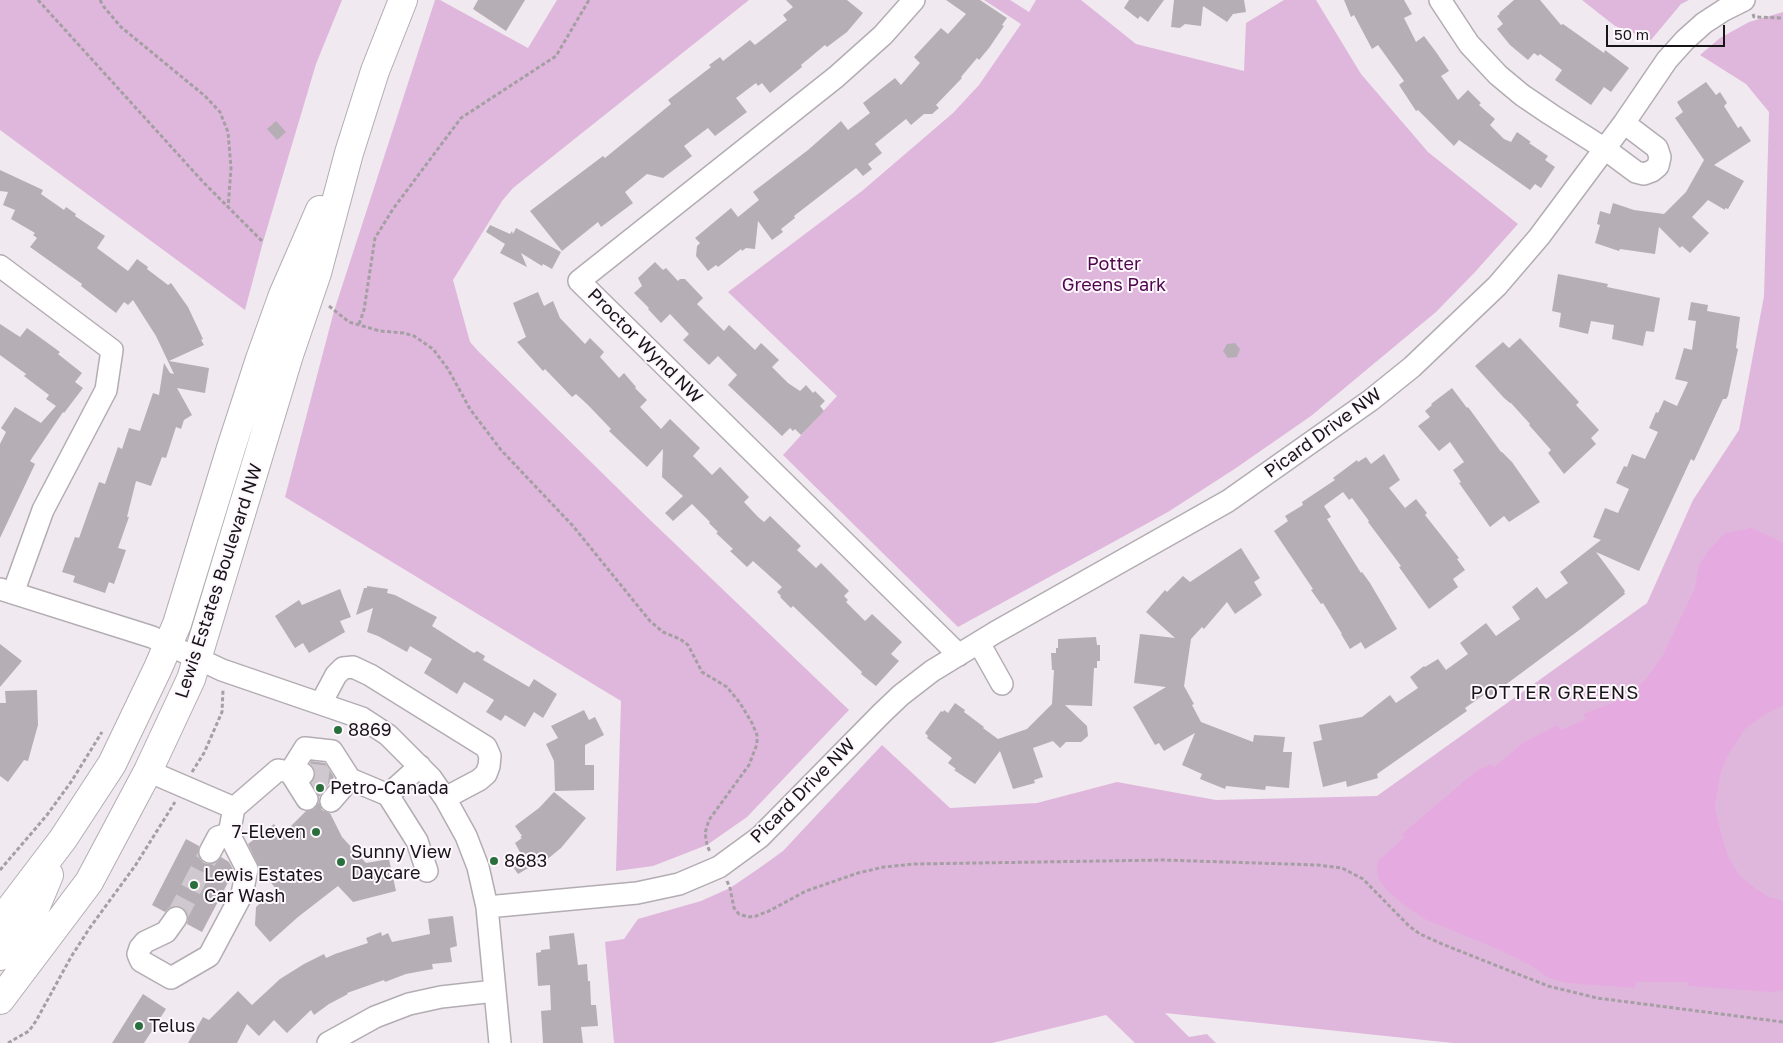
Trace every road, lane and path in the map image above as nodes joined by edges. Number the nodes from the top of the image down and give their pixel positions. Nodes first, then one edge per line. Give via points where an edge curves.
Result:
1 (38, 0) edge
2 (100, 0) edge
3 (403, 0) edge
4 (589, 0) edge
5 (914, 0) edge
6 (1440, 0) edge
7 (1744, 0) edge
8 (1764, 16) dead end
9 (1783, 18) edge
10 (1624, 123) junction
11 (1605, 148) junction
12 (348, 153) junction
13 (228, 208) junction
14 (263, 242) dead end
15 (0, 266) edge
16 (329, 306) dead end
17 (360, 324) junction
18 (7, 591) edge
19 (978, 643) junction
20 (168, 645) junction
21 (959, 655) junction
22 (198, 659) junction
23 (1002, 684) dead end
24 (223, 690) dead end
25 (321, 703) junction
26 (106, 724) dead end
27 (420, 766) junction
28 (148, 771) junction
29 (299, 773) junction
30 (342, 778) junction
31 (184, 787) junction
32 (388, 794) junction
33 (445, 798) junction
34 (306, 799) dead end
35 (331, 801) dead end
36 (234, 808) junction
37 (229, 834) junction
38 (64, 839) junction
39 (707, 845) dead end
40 (210, 852) tunnel mouth
41 (0, 870) edge
42 (427, 871) dead end
43 (730, 888) dead end
44 (487, 906) junction
45 (176, 918) tunnel mouth
46 (0, 922) edge
47 (0, 956) edge
48 (496, 992) junction
49 (0, 1000) edge
50 (1783, 1022) edge
51 (8, 1043) edge
52 (328, 1043) edge
53 (500, 1043) edge

1 - 13 path
2 - 13 path via 121,27 220,112 228,132 231,168
3 - 12 main road, Lewis Estates Boulevard NW
4 - 17 path via 556,56 461,118 393,208 375,238
5 - 21 street, Proctor Wynd NW via 876,42 836,77 579,281
6 - 11 street via 1469,44 1498,75 1550,114
7 - 10 street, Picard Drive NW via 1724,10 1685,40 1667,60
8 - 9 path
10 - 11 street, Picard Drive NW
10 - 11 street via 1657,148 1658,166 1644,174 1636,172
11 - 19 street, Picard Drive NW via 1497,286 1371,400 1228,501
12 - 20 main road, Lewis Estates Boulevard NW via 280,304
12 - 22 main road, Lewis Estates Boulevard NW via 317,273
13 - 14 path
15 - 18 street via 112,350 106,390 43,510
16 - 17 path via 343,318
17 - 39 path via 414,336 433,349 448,368 470,409 501,450 573,526 650,621 662,632 688,645 702,672 727,687 740,703 752,723 757,744 748,765 709,820 705,833
18 - 20 street
19 - 21 street, Picard Drive NW
19 - 23 street
20 - 22 street
20 - 38 main road, Lewis Estates Boulevard NW via 112,764
21 - 44 street, Picard Drive NW via 901,695 776,823 719,867 679,884 637,894
22 - 25 street
22 - 28 main road, Lewis Estates Boulevard NW
24 - 31 path via 222,712
25 - 27 street via 362,718 388,735
25 - 33 street via 336,675 343,668 353,667 486,747 490,756 486,774
26 - 41 path via 72,782
27 - 32 street
27 - 33 street
28 - 31 street
28 - 49 main road, Lewis Estates Boulevard NW via 89,882
29 - 30 street via 305,748 332,751
29 - 34 street
29 - 36 street via 278,770
30 - 32 street
30 - 35 street
31 - 36 street
31 - 51 path via 153,839 75,950 36,1022
32 - 42 street via 417,841
33 - 44 street via 478,866
36 - 37 street
37 - 40 street via 218,837
37 - 45 street via 247,869 242,894 209,956 170,978 141,960 138,954 144,942 166,932
38 - 46 main road, Lewis Estates Boulevard NW
38 - 47 main road via 36,906
43 - 50 path via 734,908 738,914 748,917 769,911 806,891 858,873 915,864 1163,860 1342,868 1363,879 1408,926 1420,934 1548,986 1597,998
44 - 48 street
48 - 52 street via 441,997 409,1004 375,1017
48 - 53 street

